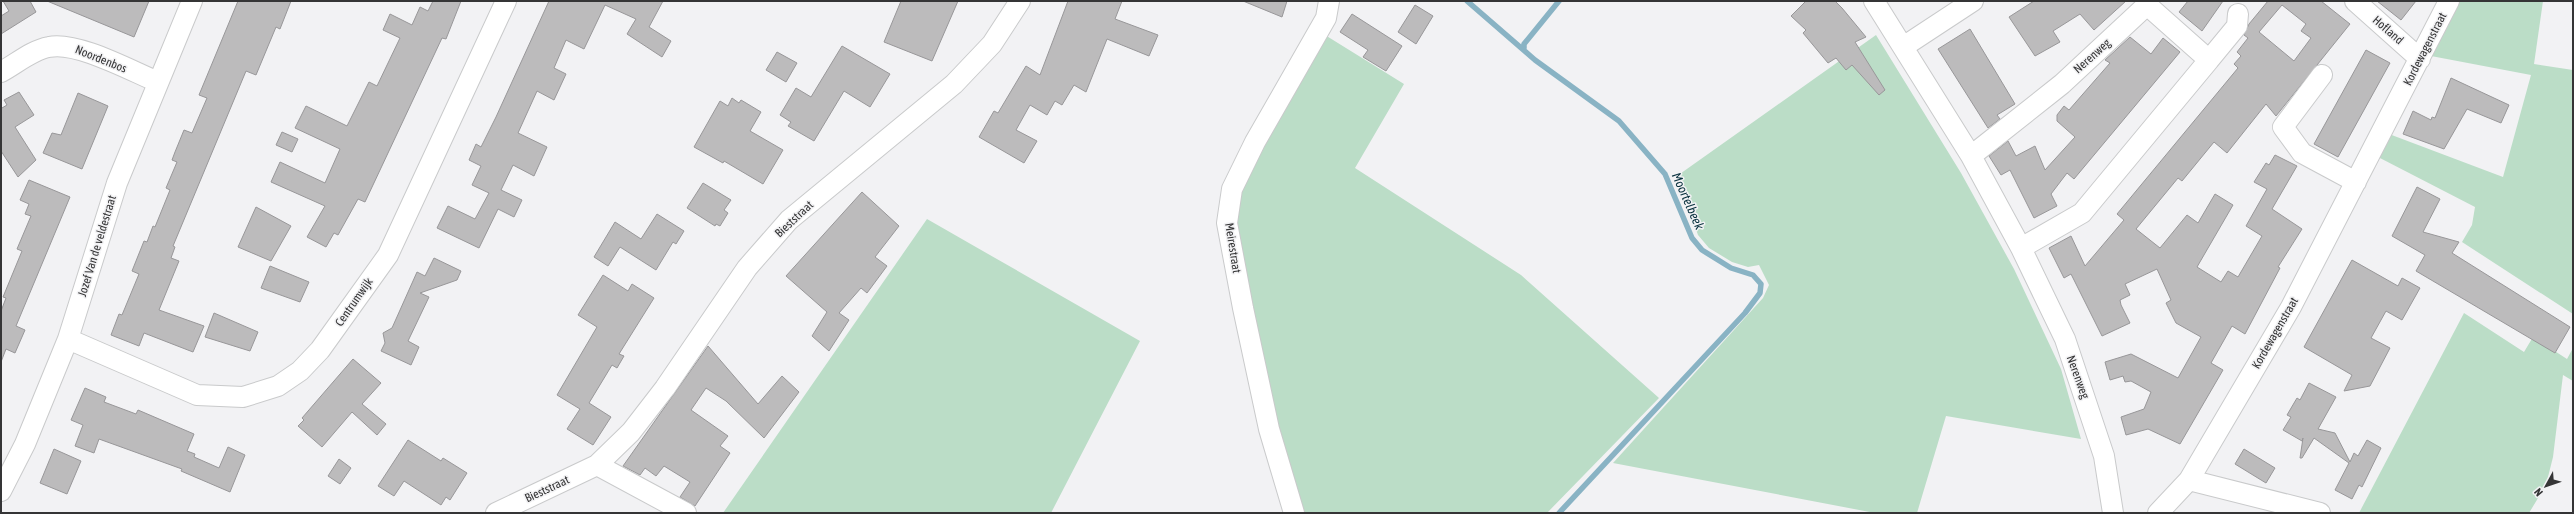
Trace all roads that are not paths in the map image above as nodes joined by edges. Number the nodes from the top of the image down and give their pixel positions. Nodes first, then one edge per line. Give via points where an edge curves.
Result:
1 (192, 1) edge
2 (506, 1) edge
3 (1020, 1) edge
4 (1329, 1) edge
5 (1874, 1) edge
6 (1973, 1) edge
7 (2355, 1) edge
8 (2449, 1) edge
9 (2238, 14) dead end
10 (1903, 47) junction
11 (2420, 59) junction
12 (2209, 60) junction
13 (1, 72) edge
14 (2322, 75) dead end
15 (158, 82) junction
16 (1971, 156) junction
17 (2356, 182) junction
18 (2021, 248) junction
19 (68, 339) junction
20 (597, 465) junction
21 (2189, 480) junction
22 (1, 491) edge
23 (496, 513) edge
24 (686, 513) edge
25 (1294, 513) edge
26 (2113, 513) edge
27 (2158, 513) edge
28 (2320, 513) edge

1 - 15 street, Jozef Van de veldestraat
2 - 19 street, Centrumwijk via 388,255 320,350 300,371 278,386 243,397 197,394
3 - 20 street, Bieststraat via 992,44 954,84 790,220 747,268 665,388 631,432
4 - 25 street, Meirestraat via 1326,18 1255,142 1232,189 1228,223 1269,429
5 - 10 street, Nerenweg
6 - 10 street
7 - 11 street, Hofland
8 - 11 street, Kordewagenstraat
9 - 12 street via 2237,26
10 - 16 street, Nerenweg
11 - 17 street, Kordewagenstraat
12 - 16 street, Nerenweg via 2147,5 2062,84
12 - 18 street via 2082,213
13 - 15 street, Noordenbos via 49,47 70,46
14 - 17 street via 2283,127 2302,152
15 - 19 street, Jozef Van de veldestraat via 117,183
16 - 18 street, Nerenweg
17 - 21 street, Kordewagenstraat via 2291,307
18 - 26 street, Nerenweg via 2064,339 2092,414 2104,456
19 - 22 street, Jozef Van de veldestraat via 25,444
20 - 23 street, Bieststraat
20 - 24 street
21 - 27 street, Kordewagenstraat
21 - 28 street

